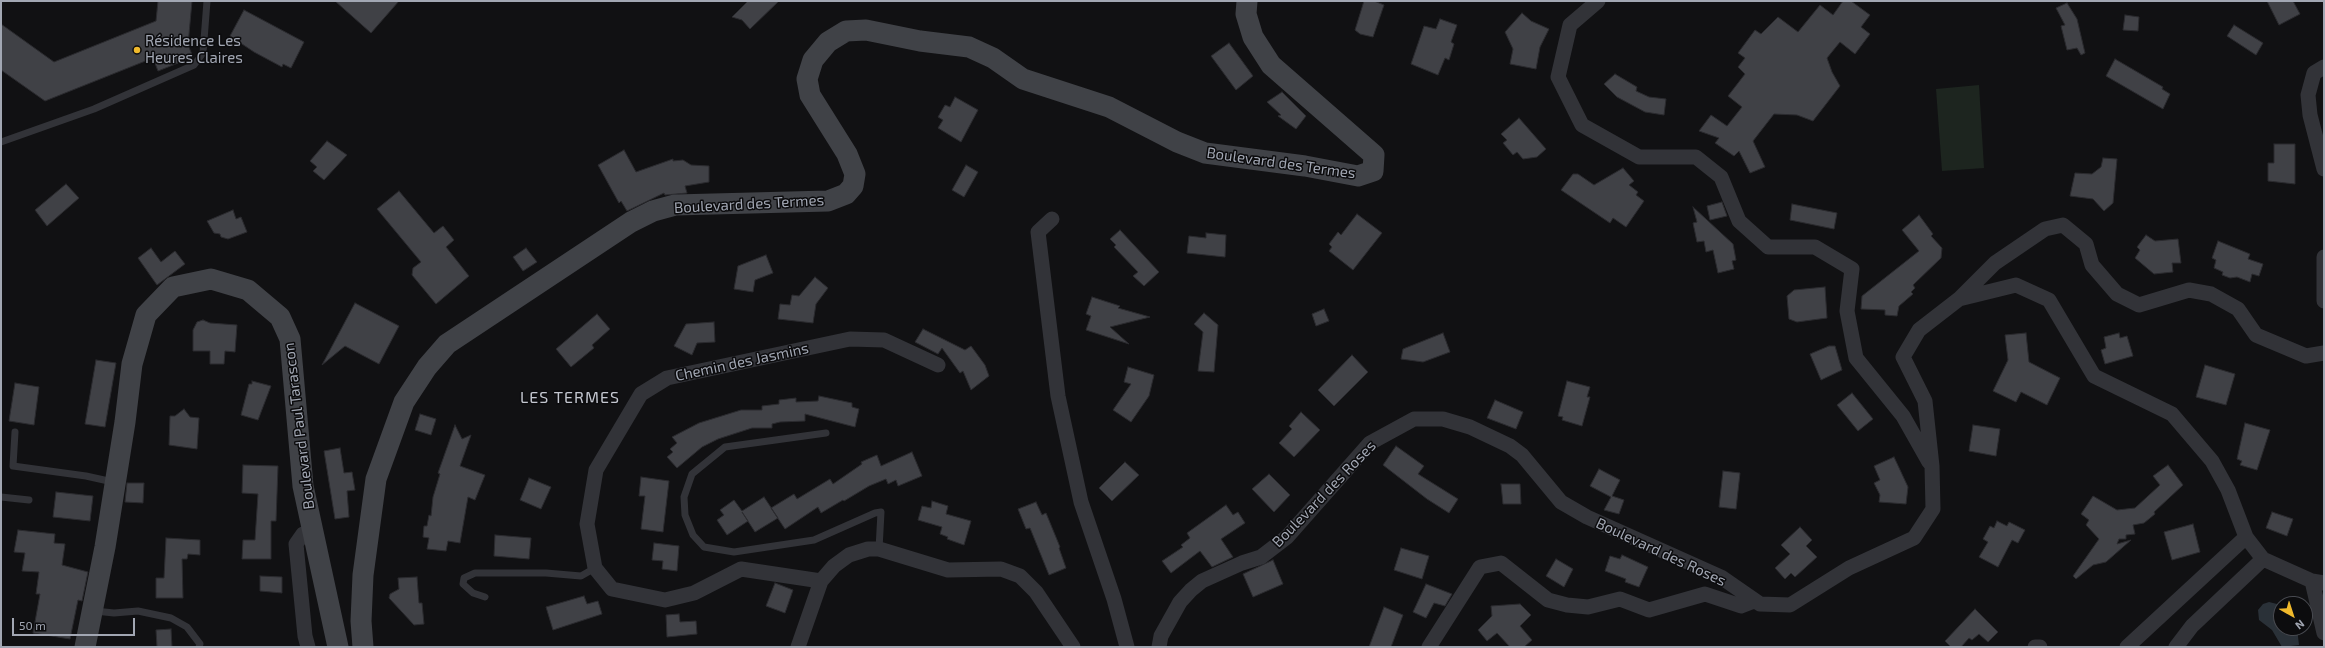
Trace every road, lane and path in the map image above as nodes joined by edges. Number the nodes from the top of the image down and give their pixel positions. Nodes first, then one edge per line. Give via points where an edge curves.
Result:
1 (207, 1) edge
2 (1598, 1) edge
3 (1242, 3) edge
4 (2324, 67) edge
5 (1, 142) edge
6 (2324, 169) edge
7 (1052, 219) dead end
8 (2324, 257) edge
9 (1959, 299) junction
10 (2324, 301) edge
11 (2324, 353) edge
12 (938, 365) dead end
13 (15, 432) dead end
14 (826, 433) dead end
15 (1932, 466) junction
16 (115, 482) junction
17 (1, 497) edge
18 (29, 500) dead end
19 (312, 530) junction
20 (2246, 537) junction
21 (879, 549) junction
22 (2263, 559) junction
23 (595, 568) junction
24 (821, 581) junction
25 (2318, 582) edge
26 (485, 597) dead end
27 (1754, 601) junction
28 (92, 610) junction
29 (2324, 633) edge
30 (85, 647) edge
31 (199, 647) edge
32 (308, 647) edge
33 (338, 647) edge
34 (363, 647) edge
35 (798, 647) edge
36 (1072, 647) edge
37 (1127, 647) edge
38 (1159, 647) edge
39 (1429, 647) edge
40 (2035, 647) edge
41 (2040, 647) edge
42 (2127, 647) edge
43 (2176, 647) edge

1 - 5 lane via 203,53 194,65 94,109
2 - 15 street via 1570,25 1558,77 1582,126 1639,157 1696,158 1721,177 1739,221 1768,247 1815,247 1852,268 1847,310 1856,358 1903,416
3 - 34 street, Boulevard des Termes via 1253,37 1271,65 1374,154 1373,172 1358,176 1305,166 1205,153 1177,142 1109,106 1023,79 993,58 969,47 920,41 866,30 846,31 828,42 813,60 807,79 810,95 847,154 855,174 853,186 846,194 828,201 675,205 653,211 631,222 447,344 427,367 404,402 376,479 363,575
4 - 6 street via 2314,73 2308,95 2310,115
7 - 37 street via 1038,232 1058,396 1081,502 1114,598
8 - 10 street
9 - 11 street via 1995,263 2044,229 2063,225 2086,244 2092,265 2117,294 2139,305 2189,290 2210,294 2238,309 2256,335 2306,356
9 - 15 street, Boulevard des Roses via 1919,330 1903,357 1925,401
9 - 20 street, Boulevard des Roses via 2016,285 2049,300 2094,376 2172,414 2212,461 2228,490
12 - 23 street, Chemin des Jasmins via 884,340 850,339 667,378 641,394 596,470 587,524
13 - 16 lane via 13,466
14 - 21 lane via 725,448 692,474 684,497 685,515 693,535 704,547 734,552 814,540 881,512
15 - 27 street, Boulevard des Roses via 1933,509 1914,538 1849,568 1790,605 1760,604
16 - 19 street, Boulevard Paul Tarascon via 132,364 146,315 173,287 211,279 248,290 280,317 290,339 303,486
16 - 28 street, Boulevard Paul Tarascon
17 - 18 lane
19 - 32 street via 303,534 296,544
19 - 33 street, Boulevard Paul Tarascon
20 - 22 street, Boulevard des Roses
20 - 42 street
21 - 24 street via 868,549 849,555 834,566
21 - 36 street via 948,570 1001,569 1020,576 1036,592
22 - 25 street
22 - 43 street via 2192,626
23 - 24 street, Chemin des Jasmins via 612,589 665,600 694,593 741,569
23 - 26 lane via 581,576 475,573 464,578 463,584 473,594
24 - 35 street
25 - 29 street
27 - 38 street, Boulevard des Roses via 1721,577 1587,517 1561,502 1522,455 1510,446 1464,425 1444,419 1414,419 1370,443 1287,537 1261,557 1202,581 1191,590 1161,636
27 - 39 street via 1741,606 1705,594 1649,610 1620,599 1588,607 1568,606 1548,600 1501,563 1480,567
28 - 30 street, Boulevard Paul Tarascon
28 - 31 lane via 138,611 171,618 187,627 200,644
40 - 41 street

